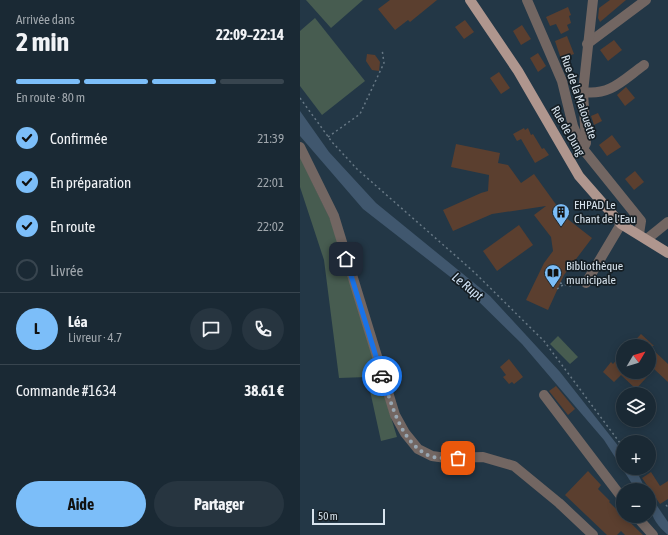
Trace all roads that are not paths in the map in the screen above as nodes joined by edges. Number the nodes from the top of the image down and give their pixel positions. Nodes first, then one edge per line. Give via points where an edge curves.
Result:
1 (470, 0) edge
2 (528, 0) edge
3 (593, 0) edge
4 (646, 0) edge
5 (587, 44) junction
6 (644, 65) dead end
7 (583, 92) junction
8 (300, 147) edge
9 (583, 149) junction
10 (668, 222) edge
11 (621, 224) junction
12 (643, 237) junction
13 (668, 253) edge
14 (583, 281) road end
15 (544, 395) dead end
16 (616, 490) edge
17 (642, 523) edge
18 (593, 535) edge
19 (653, 535) edge

1 - 11 main road, Rue de Dung via 518,71 579,176
2 - 9 street, Rue de la Malouette via 562,81 573,126
3 - 5 street
4 - 5 street
5 - 7 street
6 - 7 street via 610,90 595,94
7 - 9 street via 586,143
8 - 18 street via 334,216 395,415 405,433 418,449 432,456 484,457 514,466
9 - 12 street, Rue de la Malouette via 641,222
10 - 12 street
11 - 12 main road, Rue de Dung
11 - 14 street
12 - 13 main road, Rue de Dung
15 - 16 street
17 - 19 street

